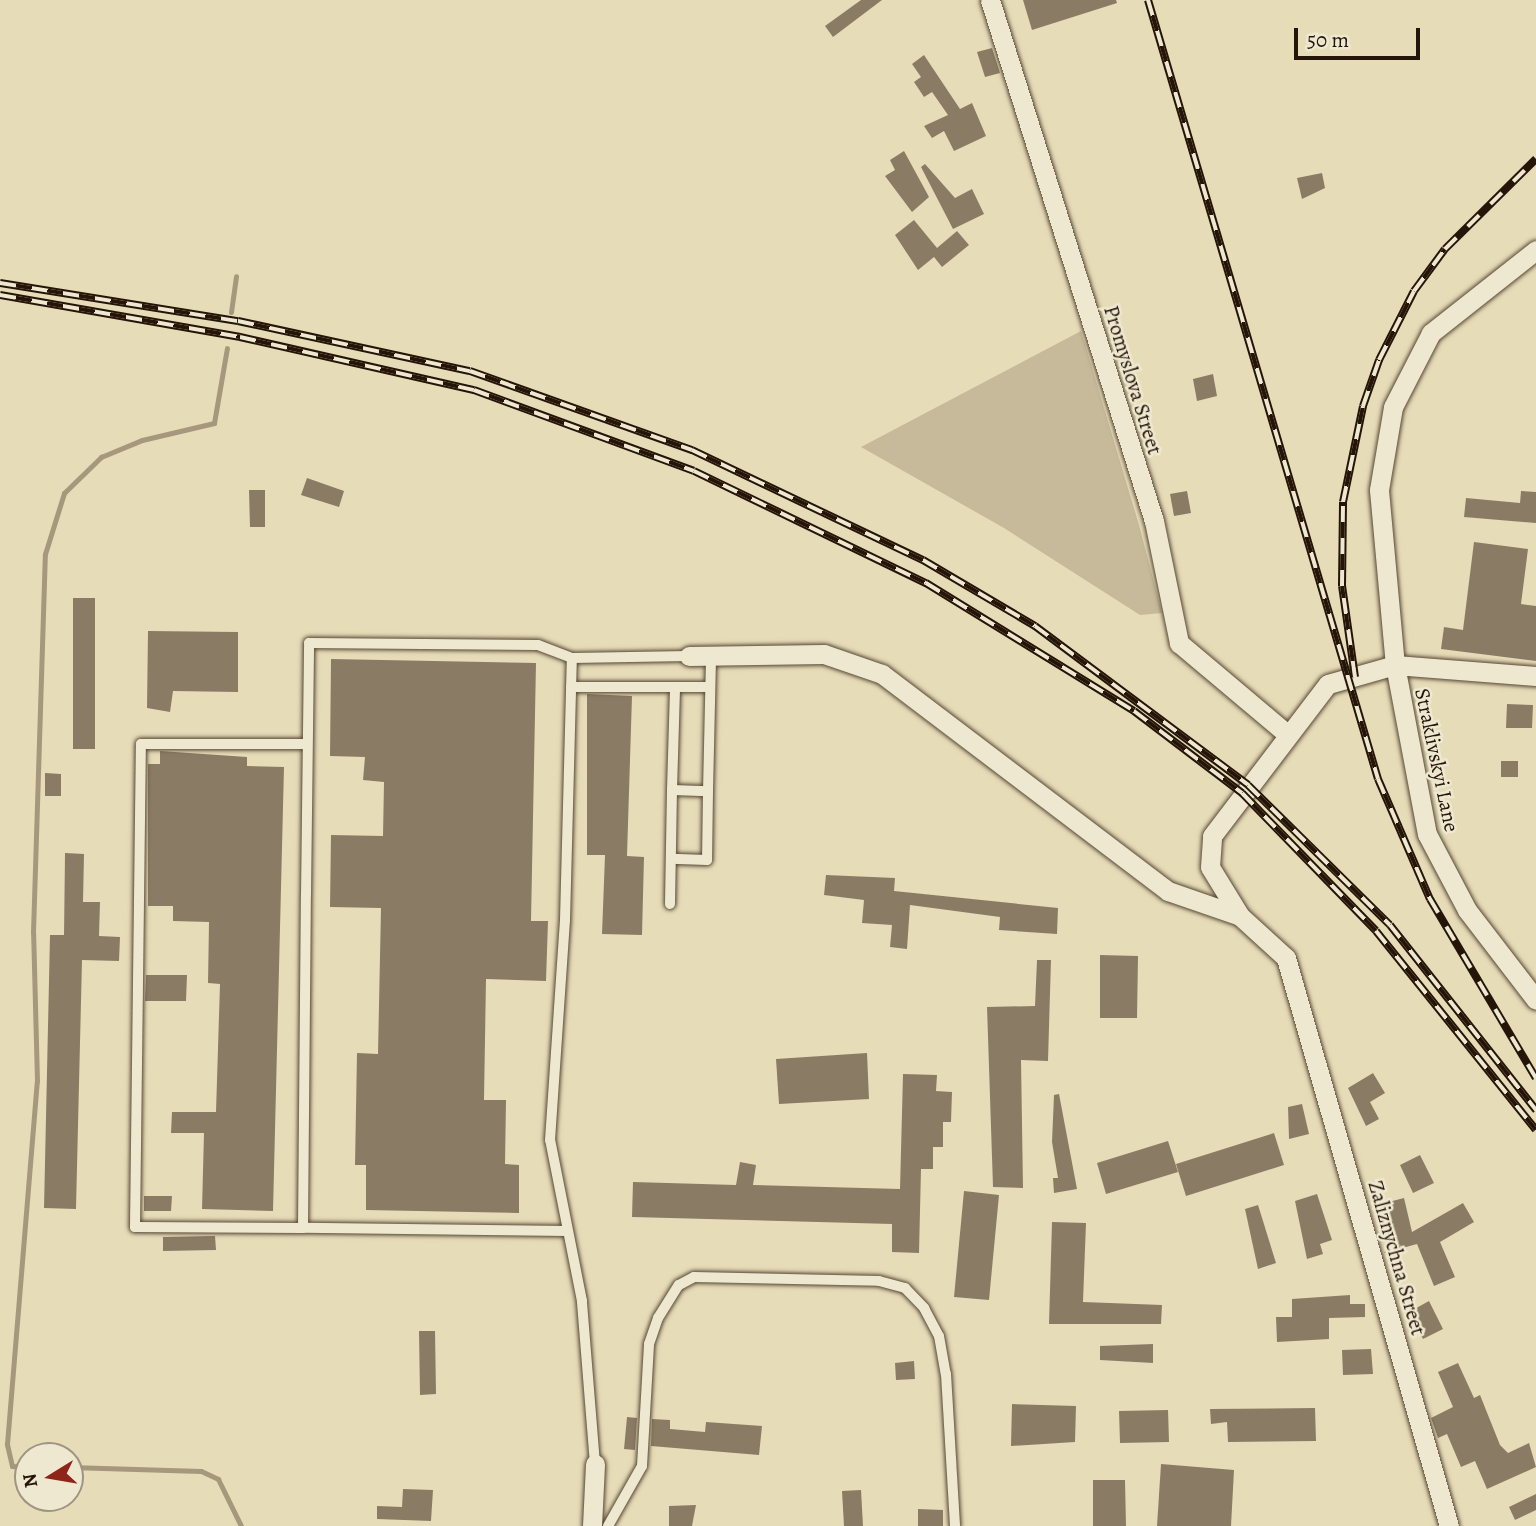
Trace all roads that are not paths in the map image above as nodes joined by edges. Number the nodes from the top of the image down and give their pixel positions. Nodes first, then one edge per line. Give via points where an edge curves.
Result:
1 (990, 0) edge
2 (1536, 250) edge
3 (711, 655) junction
4 (689, 656) joint
5 (572, 658) junction
6 (1395, 665) junction
7 (1536, 676) edge
8 (572, 687) junction
9 (675, 687) junction
10 (710, 687) junction
11 (1286, 733) junction
12 (307, 744) junction
13 (672, 790) junction
14 (708, 791) junction
15 (671, 859) junction
16 (670, 904) dead end
17 (1240, 916) junction
18 (1536, 1000) edge
19 (303, 1228) junction
20 (567, 1231) junction
21 (594, 1464) joint
22 (592, 1526) edge
23 (608, 1526) edge
24 (955, 1526) edge
25 (1449, 1526) edge

1 - 11 street, Promyslova Street via 1154,521 1179,643
2 - 6 street via 1432,333 1393,407 1379,490
3 - 4 street
3 - 10 lane
3 - 17 street via 801,652 863,664 992,754 1168,891
4 - 5 lane
5 - 8 lane
5 - 12 lane via 538,645 309,643
6 - 7 street
6 - 11 street via 1328,684
6 - 18 street, Straklivskyi Lane via 1434,852 1467,910
8 - 9 lane
8 - 20 lane via 565,920 550,1140
9 - 10 lane
9 - 13 lane
10 - 14 lane
11 - 17 street via 1209,841 1210,867
12 - 19 lane
12 - 19 lane via 141,744 135,1227
13 - 14 lane
13 - 15 lane
14 - 15 lane via 707,860
15 - 16 lane
17 - 25 street, Zaliznychna Street via 1286,958
19 - 20 lane
20 - 21 lane via 583,1315
21 - 22 street
23 - 24 lane via 642,1466 649,1344 658,1318 679,1285 694,1277 878,1281 905,1288 924,1308 939,1336 946,1374

